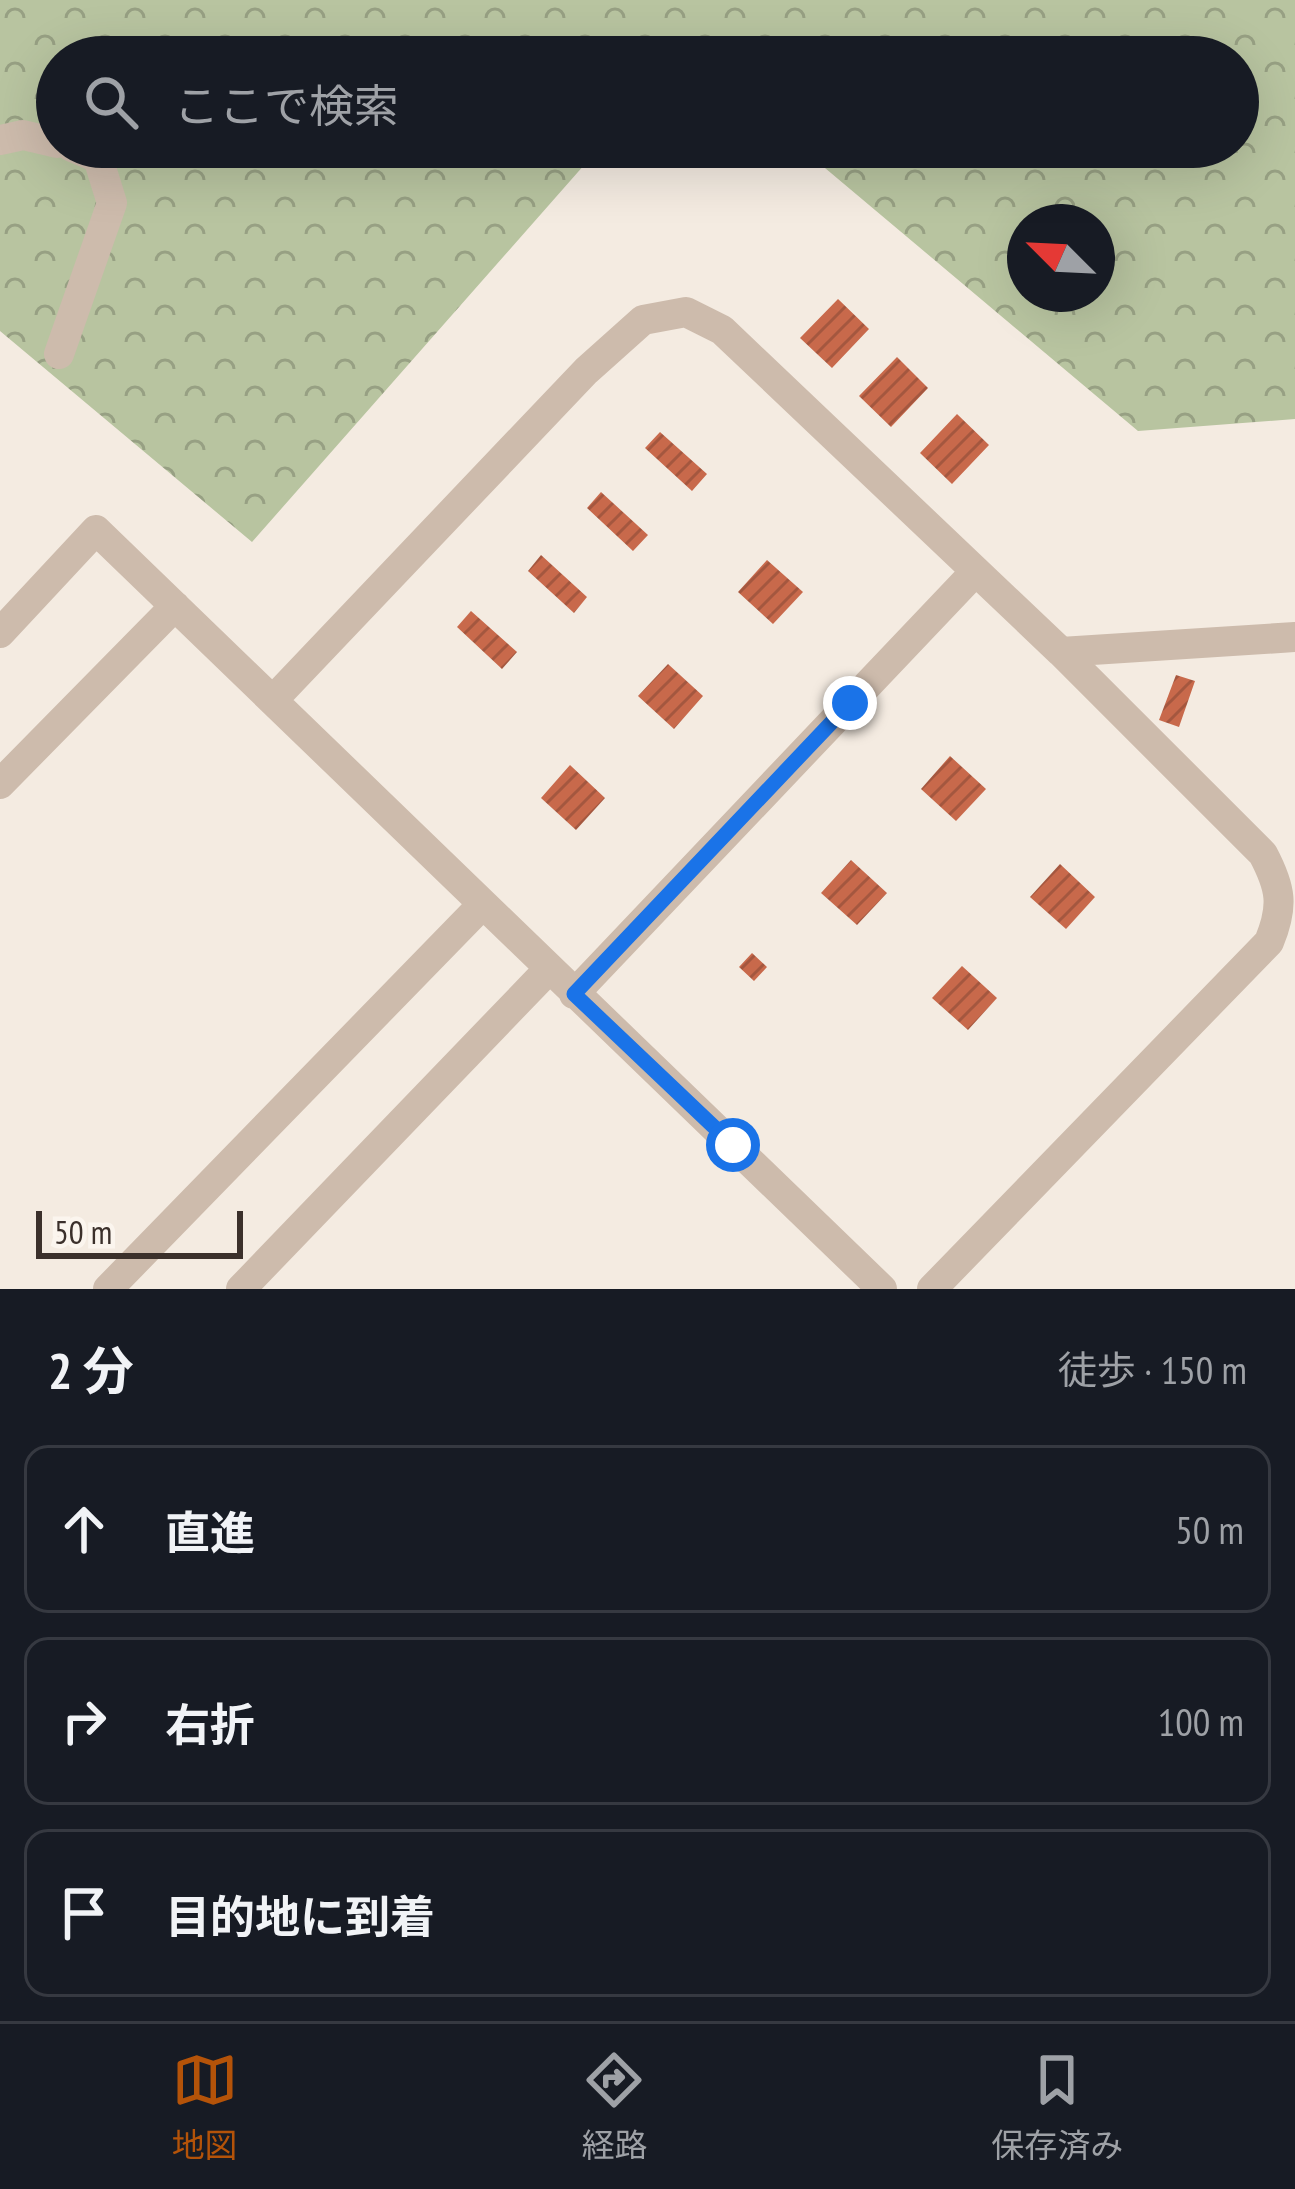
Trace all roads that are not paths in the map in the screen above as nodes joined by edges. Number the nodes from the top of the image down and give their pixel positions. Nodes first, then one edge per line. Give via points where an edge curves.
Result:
1 (36, 138) edge
2 (0, 140) edge
3 (101, 168) edge
4 (59, 354) dead end
5 (974, 574) junction
6 (175, 606) junction
7 (0, 633) edge
8 (1295, 638) edge
9 (1061, 652) junction
10 (273, 700) junction
11 (0, 784) edge
12 (482, 905) junction
13 (549, 969) junction
14 (574, 994) junction
15 (849, 1278) edge
16 (108, 1289) edge
17 (242, 1289) edge
18 (882, 1289) edge
19 (932, 1289) edge

1 - 2 lane
3 - 4 lane via 112,203
5 - 9 lane
5 - 10 lane via 722,330 686,312 643,320 586,371
5 - 14 lane
6 - 7 lane via 96,530
6 - 10 lane
6 - 11 lane
8 - 9 lane
9 - 19 lane via 1263,854 1281,887 1280,915 1268,942
10 - 12 lane
12 - 13 lane
12 - 16 lane
13 - 14 lane
13 - 17 lane
14 - 15 lane
15 - 18 lane

